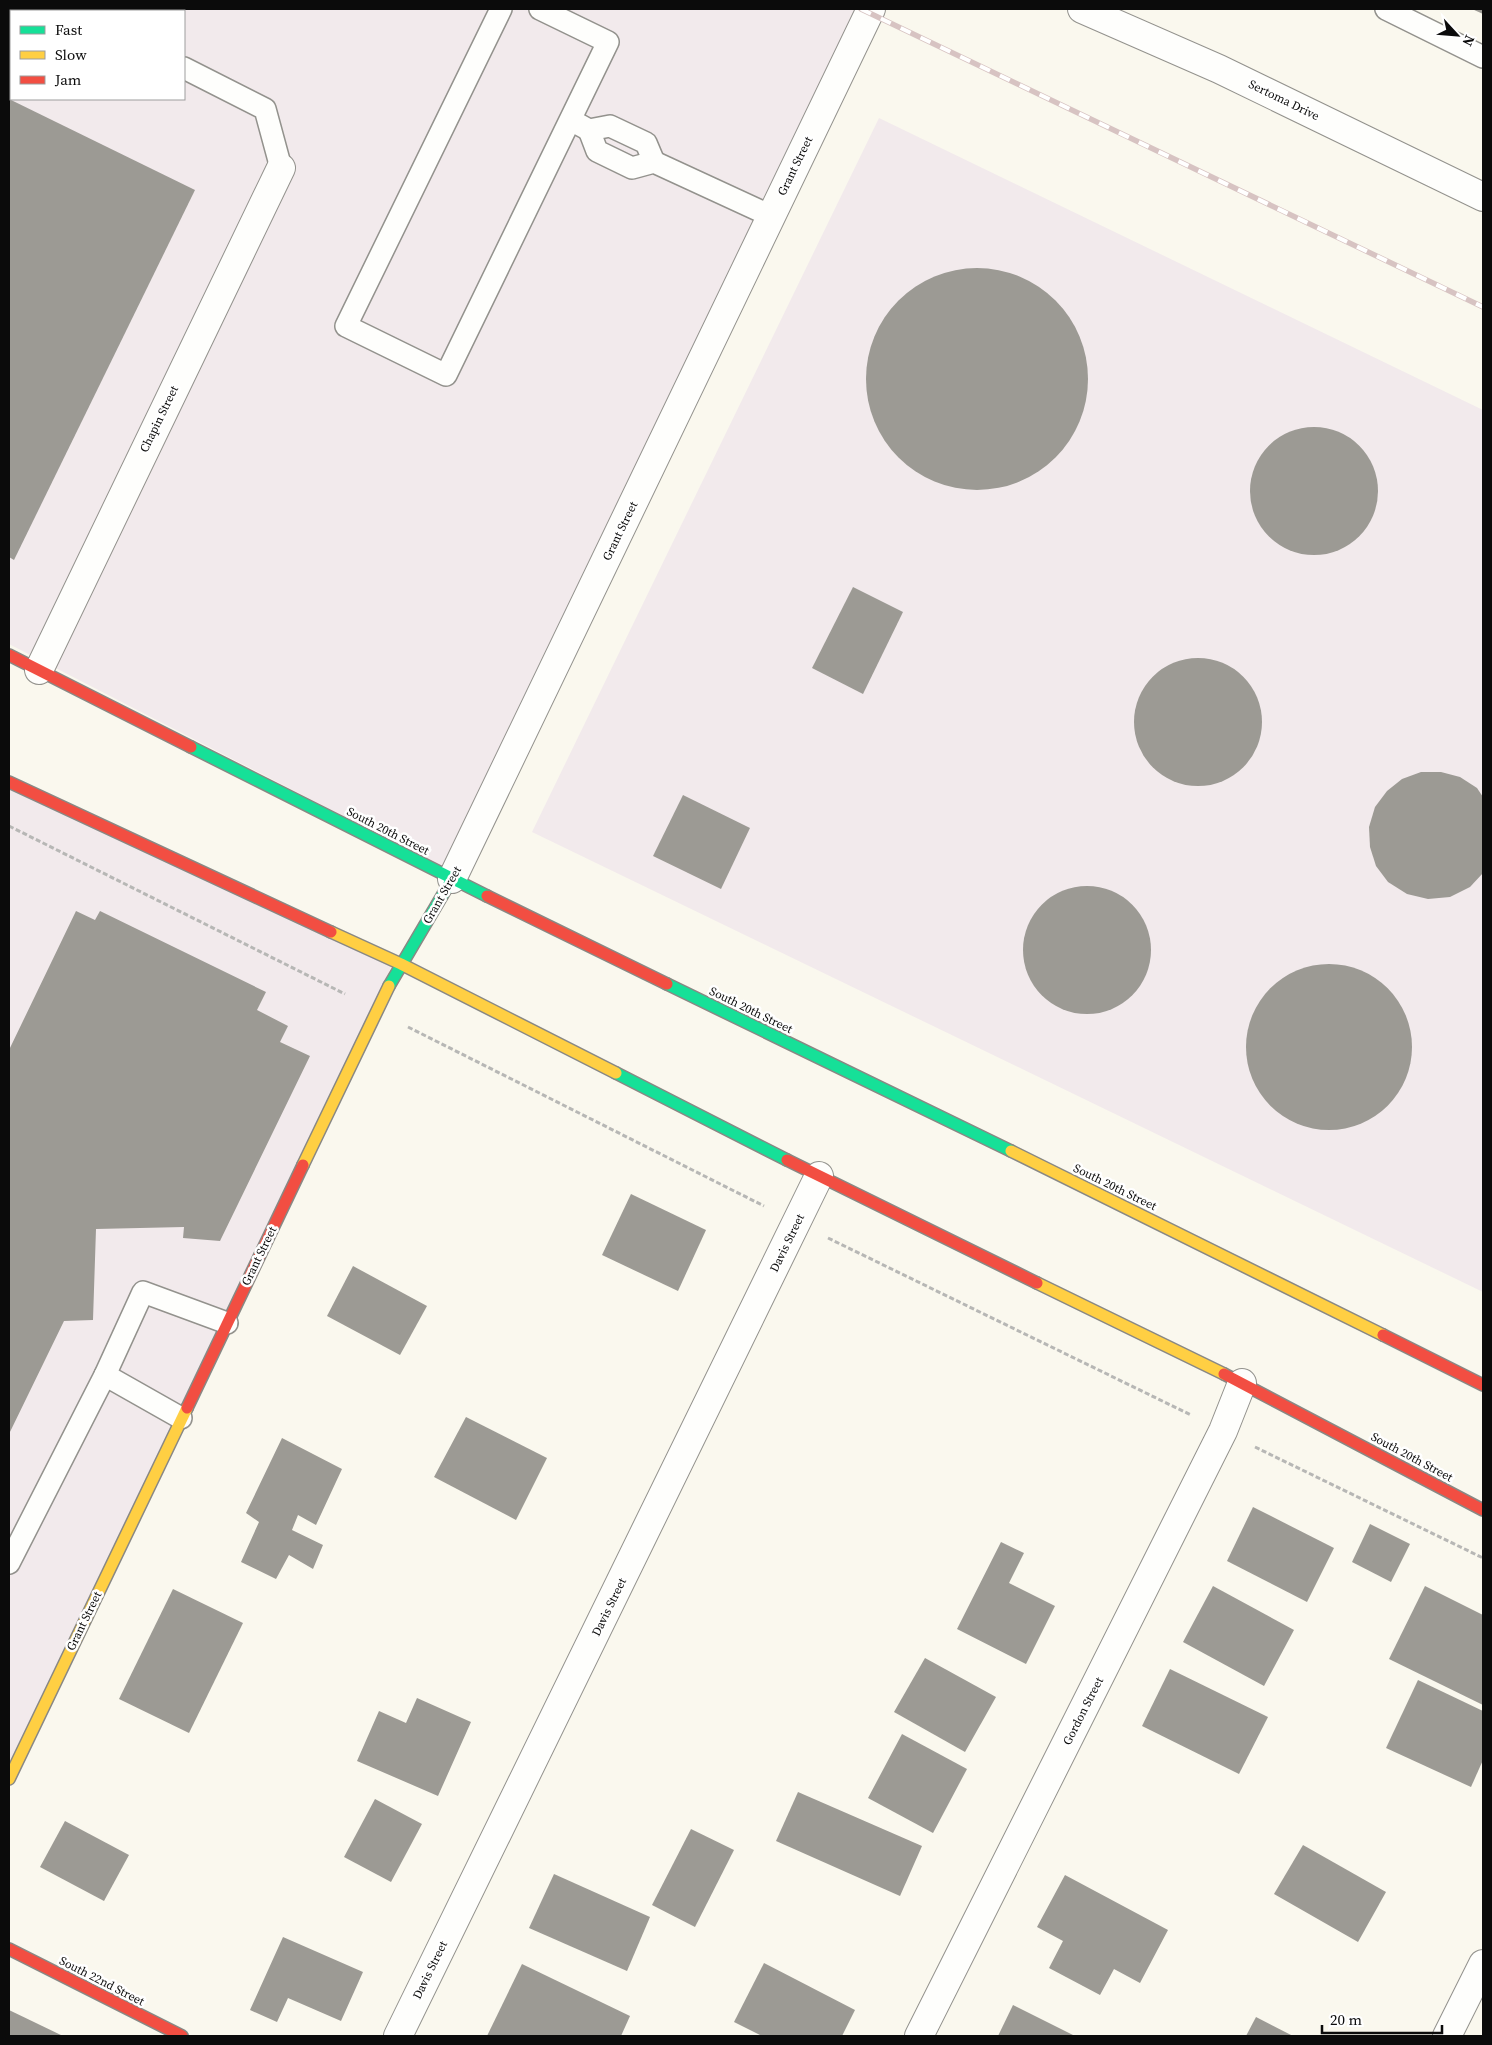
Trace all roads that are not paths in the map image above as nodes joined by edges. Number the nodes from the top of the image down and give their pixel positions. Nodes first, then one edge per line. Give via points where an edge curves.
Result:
1 (501, 9) edge
2 (540, 9) edge
3 (871, 9) edge
4 (1082, 9) edge
5 (1386, 9) edge
6 (1483, 57) edge
7 (185, 69) edge
8 (569, 120) junction
9 (590, 130) junction
10 (654, 162) junction
11 (280, 168) joint
12 (1483, 197) edge
13 (771, 216) junction
14 (9, 655) edge
15 (39, 670) junction
16 (9, 782) edge
17 (452, 879) junction
18 (401, 964) junction
19 (819, 1176) junction
20 (227, 1323) junction
21 (105, 1375) junction
22 (1242, 1383) junction
23 (1483, 1385) edge
24 (182, 1418) junction
25 (1483, 1510) edge
26 (9, 1563) edge
27 (9, 1779) edge
28 (9, 1949) edge
29 (1483, 1964) edge
30 (182, 2036) edge
31 (398, 2036) edge
32 (919, 2036) edge
33 (1447, 2036) edge

1 - 8 lane via 346,326 446,375
2 - 8 lane via 608,42
3 - 13 street, Grant Street
4 - 12 street, Sertoma Drive via 1219,69
5 - 6 lane
7 - 11 lane via 264,110
8 - 9 lane
9 - 10 lane via 610,126 646,143
9 - 10 lane via 597,151 632,168
10 - 13 lane
11 - 15 street, Chapin Street
13 - 17 street, Grant Street
14 - 15 main road, South 20th Street
15 - 17 main road, South 20th Street
16 - 18 main road, South 20th Street
17 - 18 main road, Grant Street
17 - 23 main road, South 20th Street
18 - 19 main road, South 20th Street
18 - 20 main road, Grant Street
19 - 22 main road, South 20th Street
19 - 31 street, Davis Street
20 - 21 lane via 143,1292
20 - 24 main road, Grant Street
21 - 24 lane
21 - 26 lane
22 - 25 main road, South 20th Street
22 - 32 street, Gordon Street via 1223,1431
24 - 27 main road, Grant Street
28 - 30 main road, South 22nd Street
29 - 33 street

